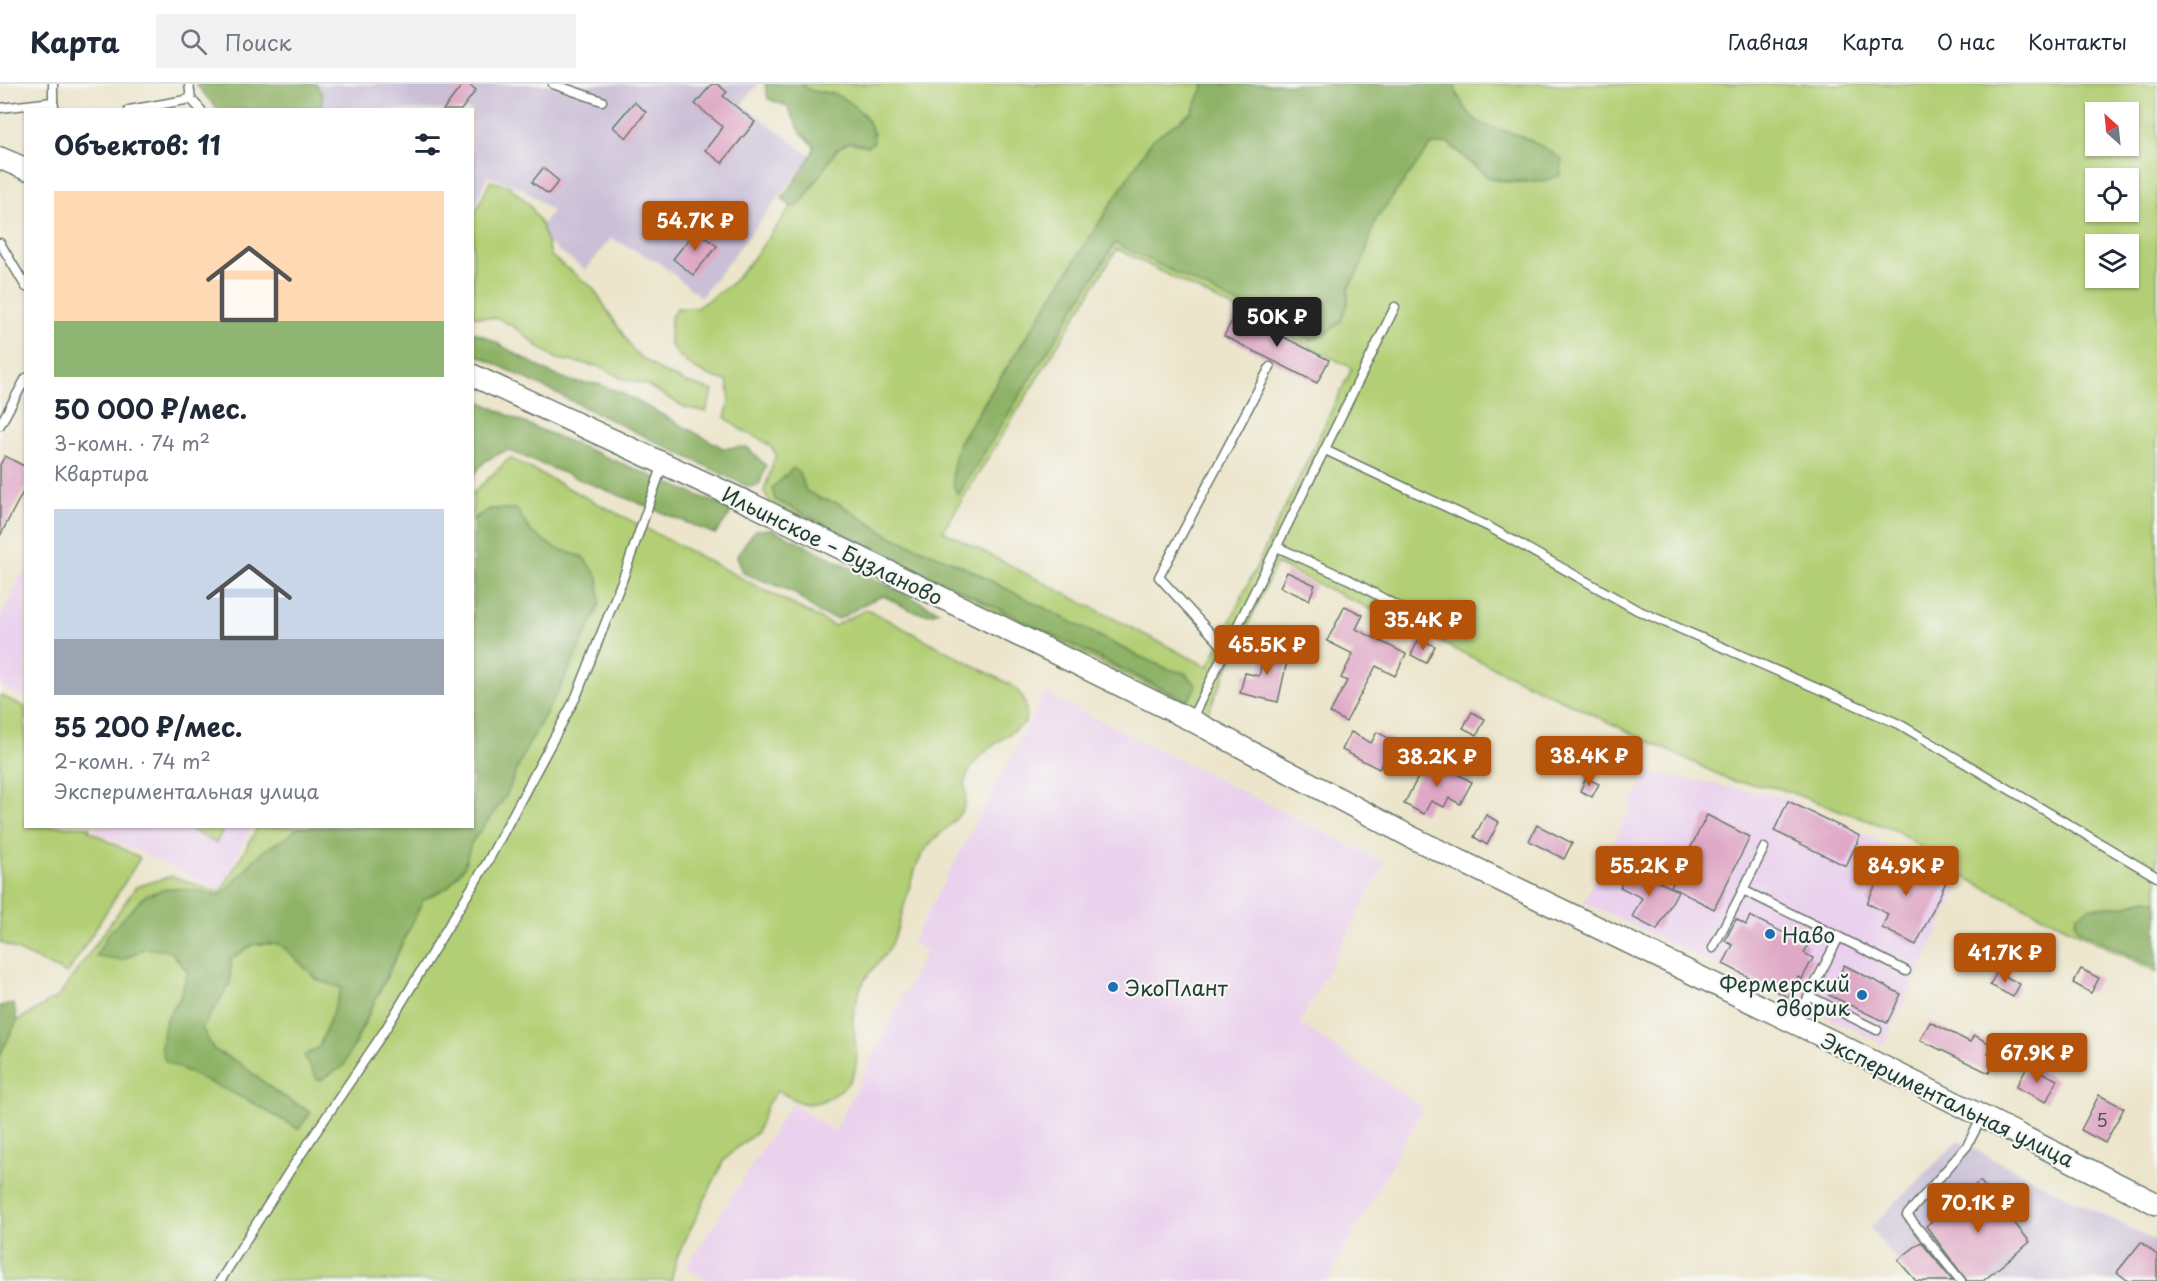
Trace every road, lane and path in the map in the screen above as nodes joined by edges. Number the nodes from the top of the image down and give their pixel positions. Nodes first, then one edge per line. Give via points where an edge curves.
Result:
1 (53, 84) edge
2 (189, 84) edge
3 (553, 84) edge
4 (191, 99) junction
5 (602, 102) dead end
6 (54, 106) edge
7 (0, 108) edge
8 (140, 108) edge
9 (199, 108) edge
10 (0, 158) edge
11 (24, 169) edge
12 (0, 243) edge
13 (24, 286) edge
14 (1395, 307) dead end
15 (1270, 367) dead end
16 (474, 376) edge
17 (24, 382) edge
18 (0, 425) edge
19 (1325, 450) junction
20 (663, 463) junction
21 (1277, 547) junction
22 (1444, 633) dead end
23 (1226, 650) junction
24 (1191, 720) junction
25 (1764, 848) dead end
26 (2157, 877) edge
27 (1743, 890) junction
28 (1839, 937) junction
29 (1713, 948) dead end
30 (1906, 971) dead end
31 (1809, 996) junction
32 (1795, 1024) junction
33 (1877, 1030) dead end
34 (1983, 1116) junction
35 (2157, 1204) edge
36 (220, 1281) edge
37 (1961, 1281) edge

1 - 6 lane
2 - 4 lane
3 - 5 lane
4 - 8 lane
4 - 9 lane
6 - 7 lane
10 - 11 street
12 - 13 lane
14 - 19 lane
15 - 23 lane via 1159,577
16 - 20 street, Ильинское – Бузланово
17 - 18 lane
19 - 21 lane
19 - 26 lane via 1489,527 1636,610 1899,724
20 - 24 street, Ильинское – Бузланово
20 - 36 lane via 576,697 504,830 385,1030
21 - 22 lane via 1350,580
21 - 23 lane
23 - 24 lane
24 - 32 street, Экспериментальная улица via 1411,837
25 - 27 lane
27 - 28 lane
27 - 29 lane
28 - 30 lane
28 - 31 lane
31 - 32 lane
31 - 33 lane
32 - 34 street, Экспериментальная улица
34 - 35 street, Экспериментальная улица
34 - 37 lane via 1967,1146 1907,1215

